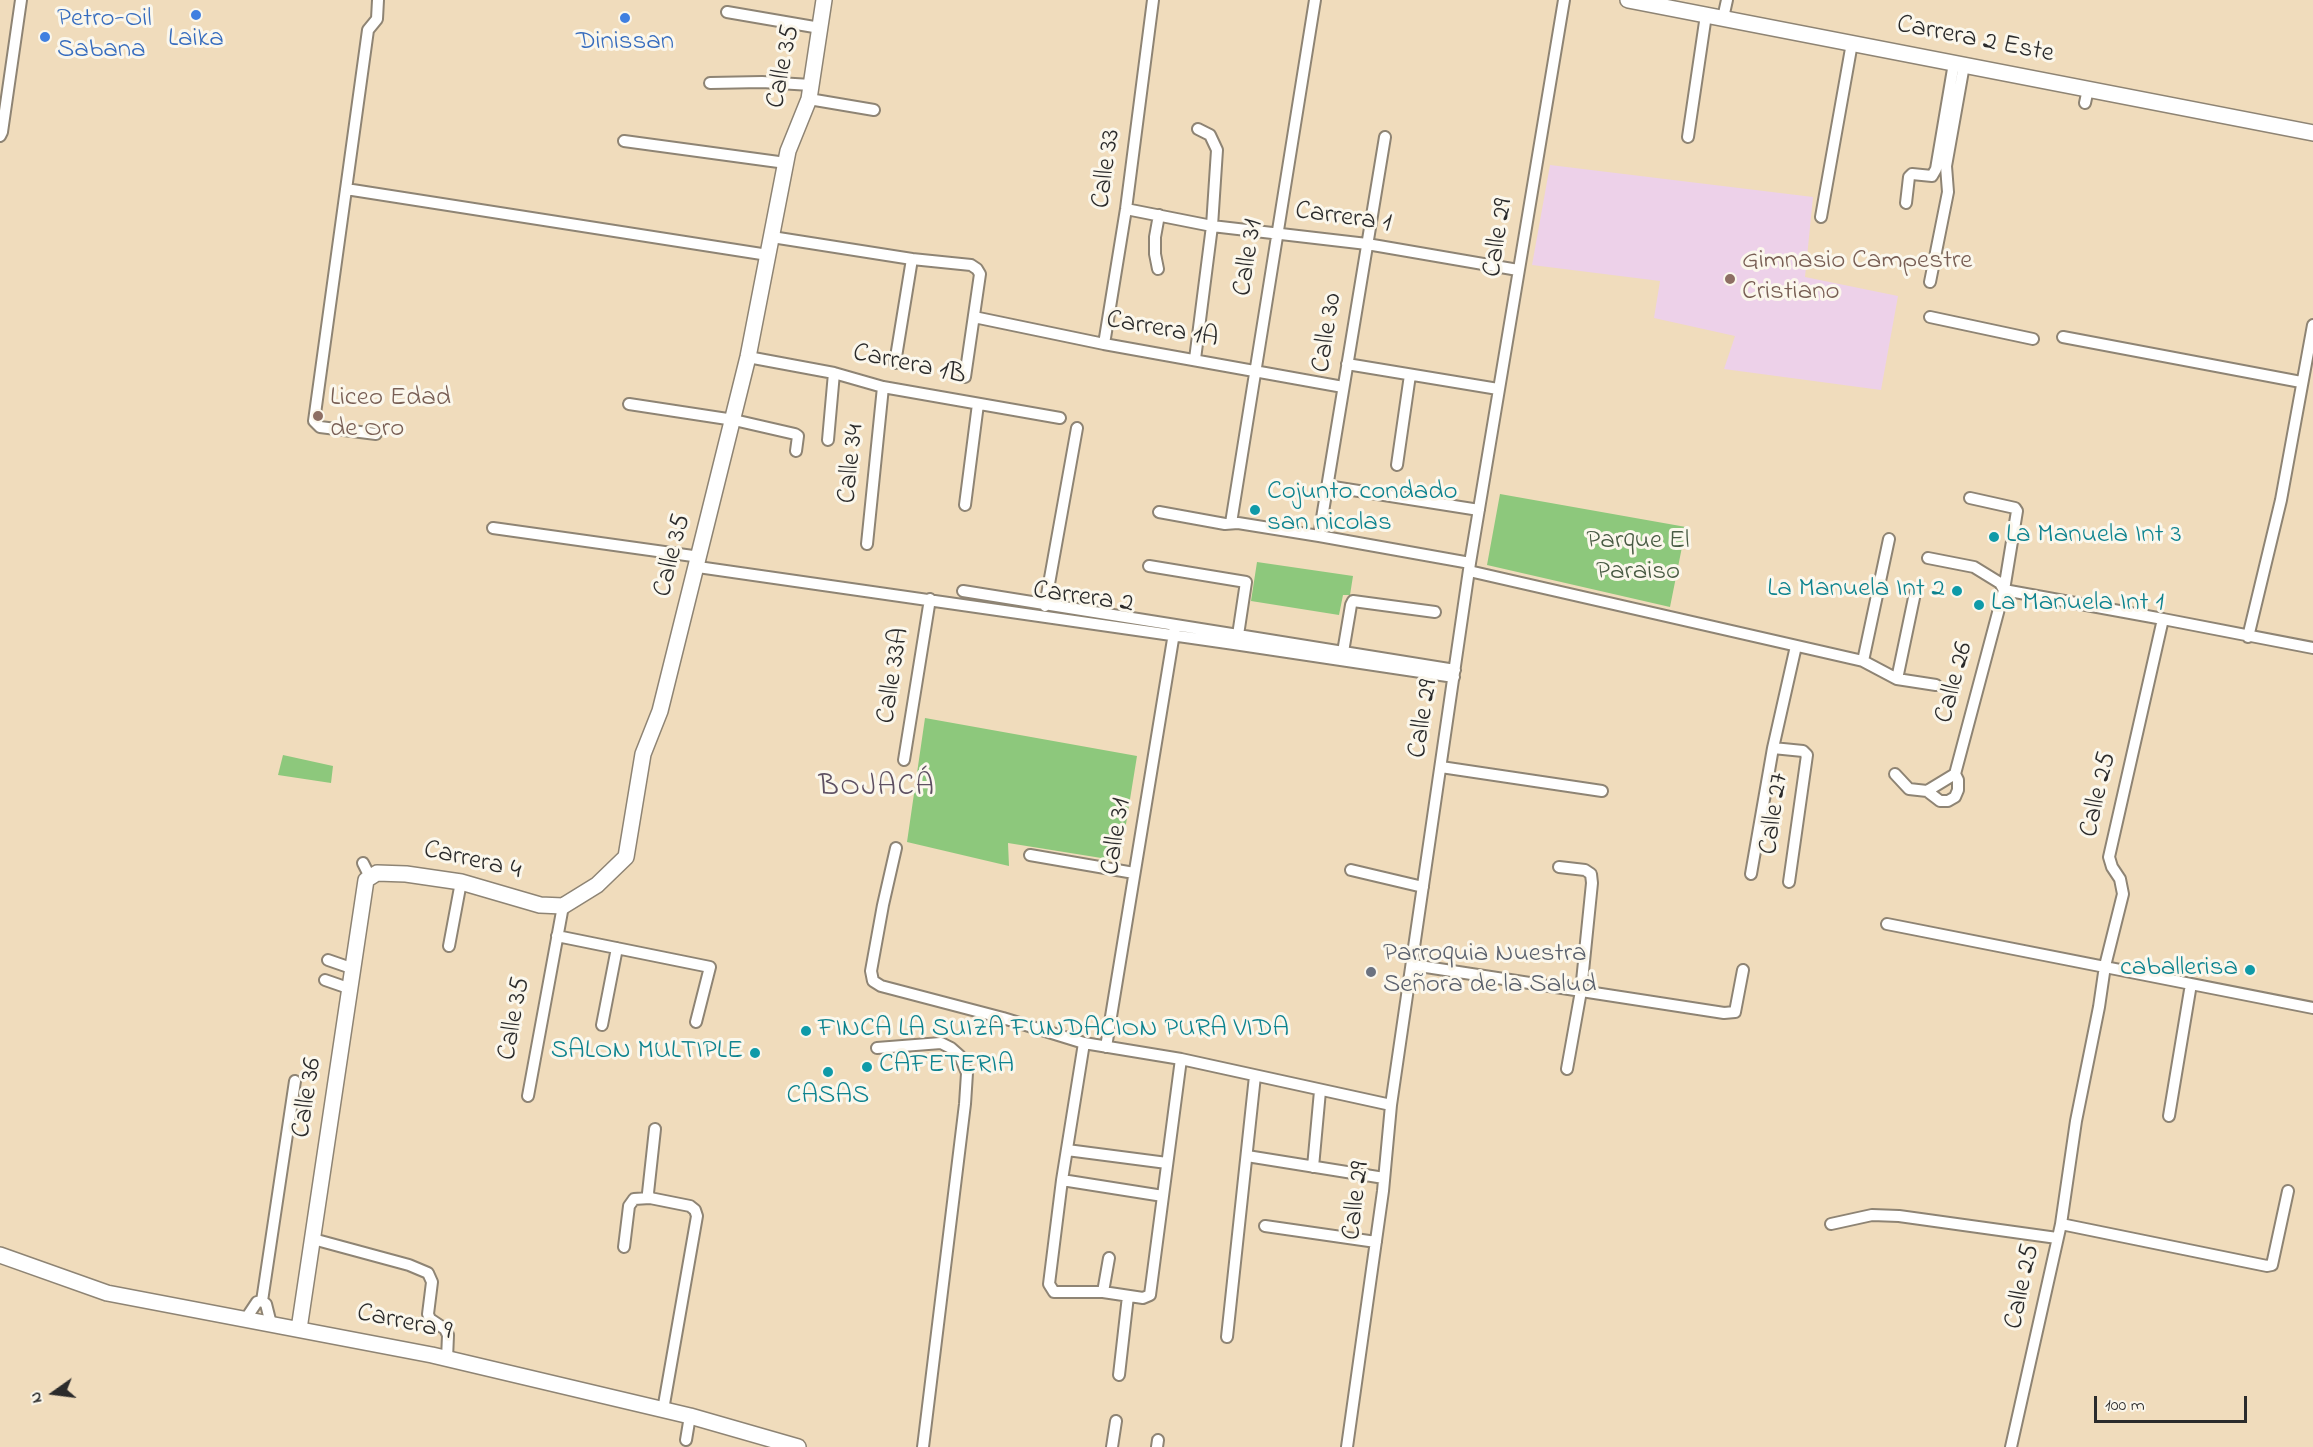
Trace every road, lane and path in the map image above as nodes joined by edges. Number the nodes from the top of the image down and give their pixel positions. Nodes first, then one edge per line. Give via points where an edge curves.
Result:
1 (21, 0) edge
2 (378, 0) edge
3 (824, 0) edge
4 (1153, 0) edge
5 (1315, 0) edge
6 (1564, 0) edge
7 (1628, 0) edge
8 (1727, 0) edge
9 (727, 12) dead end
10 (1706, 15) junction
11 (1723, 18) junction
12 (820, 28) junction
13 (1852, 43) junction
14 (1959, 64) junction
15 (710, 83) dead end
16 (810, 92) junction
17 (874, 110) dead end
18 (1198, 129) dead end
19 (2313, 133) edge
20 (0, 136) edge
21 (1385, 137) dead end
22 (1688, 137) dead end
23 (624, 141) dead end
24 (786, 163) junction
25 (346, 189) junction
26 (1906, 203) dead end
27 (1126, 209) junction
28 (1159, 215) junction
29 (1821, 217) dead end
30 (1212, 226) junction
31 (1277, 232) junction
32 (772, 237) junction
33 (1366, 244) junction
34 (768, 255) junction
35 (912, 259) junction
36 (1158, 269) dead end
37 (1518, 270) junction
38 (1930, 282) dead end
39 (975, 317) junction
40 (1930, 318) dead end
41 (2313, 325) edge
42 (2063, 337) dead end
43 (2033, 339) dead end
44 (2311, 343) edge
45 (1104, 345) junction
46 (748, 357) junction
47 (1195, 359) junction
48 (895, 363) dead end
49 (1347, 364) junction
50 (1256, 370) junction
51 (834, 373) junction
52 (1410, 375) junction
53 (965, 377) dead end
54 (2301, 381) junction
55 (883, 387) junction
56 (1343, 387) junction
57 (1498, 389) junction
58 (629, 404) dead end
59 (978, 404) junction
60 (1060, 418) dead end
61 (734, 420) junction
62 (1077, 428) dead end
63 (376, 434) dead end
64 (828, 440) dead end
65 (796, 451) dead end
66 (1396, 465) dead end
67 (1327, 486) junction
68 (1970, 498) dead end
69 (965, 505) dead end
70 (1479, 510) junction
71 (1159, 512) dead end
72 (1231, 523) junction
73 (493, 528) dead end
74 (1319, 536) junction
75 (1889, 539) dead end
76 (867, 544) dead end
77 (1928, 558) dead end
78 (699, 562) junction
79 (1149, 566) dead end
80 (1469, 567) junction
81 (2004, 590) junction
82 (963, 591) dead end
83 (1915, 593) dead end
84 (930, 599) junction
85 (1045, 606) junction
86 (1435, 612) dead end
87 (1089, 618) junction
88 (2163, 619) junction
89 (1175, 630) junction
90 (2248, 637) junction
91 (1236, 640) junction
92 (1796, 646) junction
93 (2313, 648) edge
94 (1342, 652) junction
95 (1863, 661) junction
96 (1455, 674) junction
97 (1897, 679) junction
98 (1936, 685) dead end
99 (1773, 748) junction
100 (904, 760) dead end
101 (1441, 767) junction
102 (1895, 774) dead end
103 (1955, 774) junction
104 (1602, 791) dead end
105 (1927, 791) junction
106 (896, 848) dead end
107 (1030, 855) dead end
108 (1559, 867) dead end
109 (366, 870) joint
110 (1351, 870) dead end
111 (1134, 873) junction
112 (1751, 874) dead end
113 (461, 882) junction
114 (1789, 882) dead end
115 (1423, 887) junction
116 (563, 906) junction
117 (1887, 924) dead end
118 (557, 936) junction
119 (449, 946) dead end
120 (617, 948) junction
121 (328, 960) dead end
122 (1413, 965) junction
123 (2104, 966) junction
124 (354, 969) junction
125 (1743, 970) dead end
126 (325, 980) dead end
127 (2191, 984) junction
128 (351, 989) junction
129 (1581, 991) junction
130 (2313, 1008) edge
131 (696, 1022) dead end
132 (602, 1025) dead end
133 (1084, 1043) junction
134 (1106, 1047) junction
135 (877, 1048) dead end
136 (1180, 1059) junction
137 (1567, 1069) dead end
138 (1255, 1076) junction
139 (295, 1081) dead end
140 (1320, 1091) junction
141 (528, 1096) dead end
142 (1391, 1105) junction
143 (2169, 1116) dead end
144 (655, 1129) dead end
145 (1067, 1150) junction
146 (1247, 1156) junction
147 (1167, 1163) junction
148 (1313, 1167) junction
149 (1384, 1178) junction
150 (1062, 1180) junction
151 (2288, 1191) dead end
152 (1163, 1196) junction
153 (650, 1198) junction
154 (1831, 1224) dead end
155 (2061, 1224) junction
156 (1265, 1226) dead end
157 (2057, 1238) junction
158 (313, 1239) junction
159 (1376, 1242) junction
160 (624, 1247) dead end
161 (0, 1255) edge
162 (1109, 1258) dead end
163 (1103, 1292) junction
164 (1128, 1296) junction
165 (262, 1301) junction
166 (245, 1320) junction
167 (271, 1324) junction
168 (299, 1329) junction
169 (1227, 1336) dead end
170 (447, 1359) junction
171 (1119, 1375) dead end
172 (663, 1410) junction
173 (690, 1416) junction
174 (1116, 1421) dead end
175 (686, 1440) dead end
176 (798, 1447) edge
177 (924, 1447) edge
178 (1112, 1447) edge
179 (1347, 1447) edge
180 (2011, 1447) edge

1 - 20 street
2 - 25 street via 376,19 368,30
3 - 12 street, Calle 35
4 - 27 street, Calle 33
5 - 31 street, Calle 31
6 - 37 street, Calle 29
7 - 10 street, Carrera 2 Este
8 - 11 street
9 - 12 street
10 - 11 street, Carrera 2 Este
10 - 22 street
11 - 13 street, Carrera 2 Este
12 - 16 street, Calle 35
13 - 14 street, Carrera 2 Este
13 - 29 street
14 - 19 street, Carrera 2 Este via 2087,96
14 - 26 street via 1936,169 1932,176 1909,177
14 - 38 street via 1946,166 1948,192
15 - 16 street via 762,82
16 - 17 street
16 - 24 street, Calle 35
18 - 30 street via 1210,135 1217,150
21 - 33 street, Calle 30
23 - 24 street
24 - 32 street, Calle 35
25 - 34 street
25 - 63 street via 314,421 320,427
27 - 28 street, Carrera 1
27 - 45 street, Calle 33
28 - 30 street, Carrera 1
28 - 36 street via 1155,237
30 - 31 street, Carrera 1
30 - 47 street
31 - 33 street, Carrera 1
31 - 50 street, Calle 31
32 - 34 street, Calle 35
32 - 35 street
33 - 37 street, Carrera 1
33 - 49 street, Calle 30
34 - 46 street, Calle 35
35 - 39 street via 977,269 980,274
35 - 48 street
37 - 57 street, Calle 29
39 - 45 street, Carrera 1A
39 - 53 street
40 - 43 street
41 - 44 street
42 - 54 street
44 - 54 street
45 - 47 street, Carrera 1A
46 - 51 street, Carrera 1B
46 - 61 street, Calle 35
47 - 50 street, Carrera 1A
49 - 52 street
49 - 56 street, Calle 30
50 - 56 street, Carrera 1A
50 - 72 street, Calle 31
51 - 55 street, Carrera 1B
51 - 64 street
52 - 57 street
52 - 66 street
54 - 90 street via 2281,500
55 - 59 street, Carrera 1B
55 - 76 street, Calle 34
56 - 67 street, Calle 30
57 - 70 street, Calle 29
58 - 61 street
59 - 60 street, Carrera 1B
59 - 69 street
61 - 65 street via 797,435
61 - 78 street, Calle 35
62 - 85 street
67 - 70 street
67 - 74 street, Calle 30
68 - 81 street, Calle 26 via 2017,511
70 - 80 street, Calle 29
71 - 72 street
72 - 74 street
73 - 78 street, Carrera 2
74 - 80 street
75 - 95 street
77 - 81 street via 1974,567 2000,583
78 - 84 street, Carrera 2
78 - 116 street, Calle 35 via 660,711 643,754 626,857 597,885
79 - 91 street via 1246,582
80 - 92 street
80 - 96 street, Calle 29
81 - 88 street
81 - 103 street, Calle 26
82 - 85 street
83 - 97 street
84 - 87 street, Carrera 2
84 - 100 street, Calle 33A
85 - 87 street
86 - 94 street via 1353,601
87 - 89 street, Carrera 2
88 - 90 street
88 - 123 street, Calle 25 via 2109,857 2123,894
89 - 91 street, Carrera 2
89 - 111 street, Calle 31
90 - 93 street
91 - 94 street
91 - 96 street via 1283,653
92 - 95 street
92 - 99 street
94 - 96 street
95 - 97 street
96 - 101 street, Calle 29
97 - 98 street
99 - 112 street
99 - 114 street, Calle 27 via 1807,754
101 - 104 street
101 - 115 street, Calle 29
102 - 105 street via 1909,789
103 - 105 street
103 - 105 street, Calle 26 via 1955,797 1936,800
106 - 133 street via 871,971 873,981
107 - 111 street
108 - 129 street via 1591,874
109 - 113 street, Carrera 4
109 - 124 street, Calle 36
110 - 115 street
111 - 134 street, Calle 31
113 - 116 street, Carrera 4 via 540,905
113 - 119 street
115 - 122 street, Calle 29
116 - 118 street, Calle 35
117 - 123 street
118 - 120 street
118 - 141 street, Calle 35
120 - 131 street via 710,967
120 - 132 street
121 - 124 street
122 - 129 street
122 - 142 street, Calle 29
123 - 127 street
123 - 155 street, Calle 25
124 - 128 street, Calle 36
125 - 129 street via 1735,1012
126 - 128 street
127 - 130 street
127 - 143 street
128 - 158 street, Calle 36
129 - 137 street
133 - 134 street
133 - 145 street
134 - 136 street
135 - 177 street via 941,1042 960,1056 967,1073
136 - 138 street
136 - 147 street
138 - 140 street
138 - 146 street
139 - 165 street
140 - 142 street
140 - 148 street
142 - 149 street, Calle 29
144 - 153 street
145 - 147 street
145 - 150 street
146 - 148 street
146 - 169 street
147 - 152 street
148 - 149 street
149 - 159 street, Calle 29
150 - 152 street
150 - 163 street via 1049,1284 1054,1292
151 - 155 street via 2272,1265 2267,1266
152 - 164 street via 1149,1297
153 - 160 street via 634,1199 629,1206
153 - 172 street via 690,1206 697,1216
154 - 157 street via 1872,1215 1899,1216
155 - 157 street, Calle 25
156 - 159 street
157 - 180 street, Calle 25
158 - 168 street, Calle 36
158 - 170 street via 428,1273 432,1282 428,1314 448,1335
159 - 179 street, Calle 29
161 - 166 street, Carrera 9 via 107,1293
162 - 163 street
163 - 164 street
164 - 171 street
165 - 166 street via 256,1302
165 - 167 street
166 - 167 street, Carrera 9
167 - 168 street, Carrera 9
168 - 170 street, Carrera 9
170 - 172 street, Carrera 9
172 - 173 street, Carrera 9
173 - 175 street
173 - 176 street, Carrera 9
174 - 178 street

